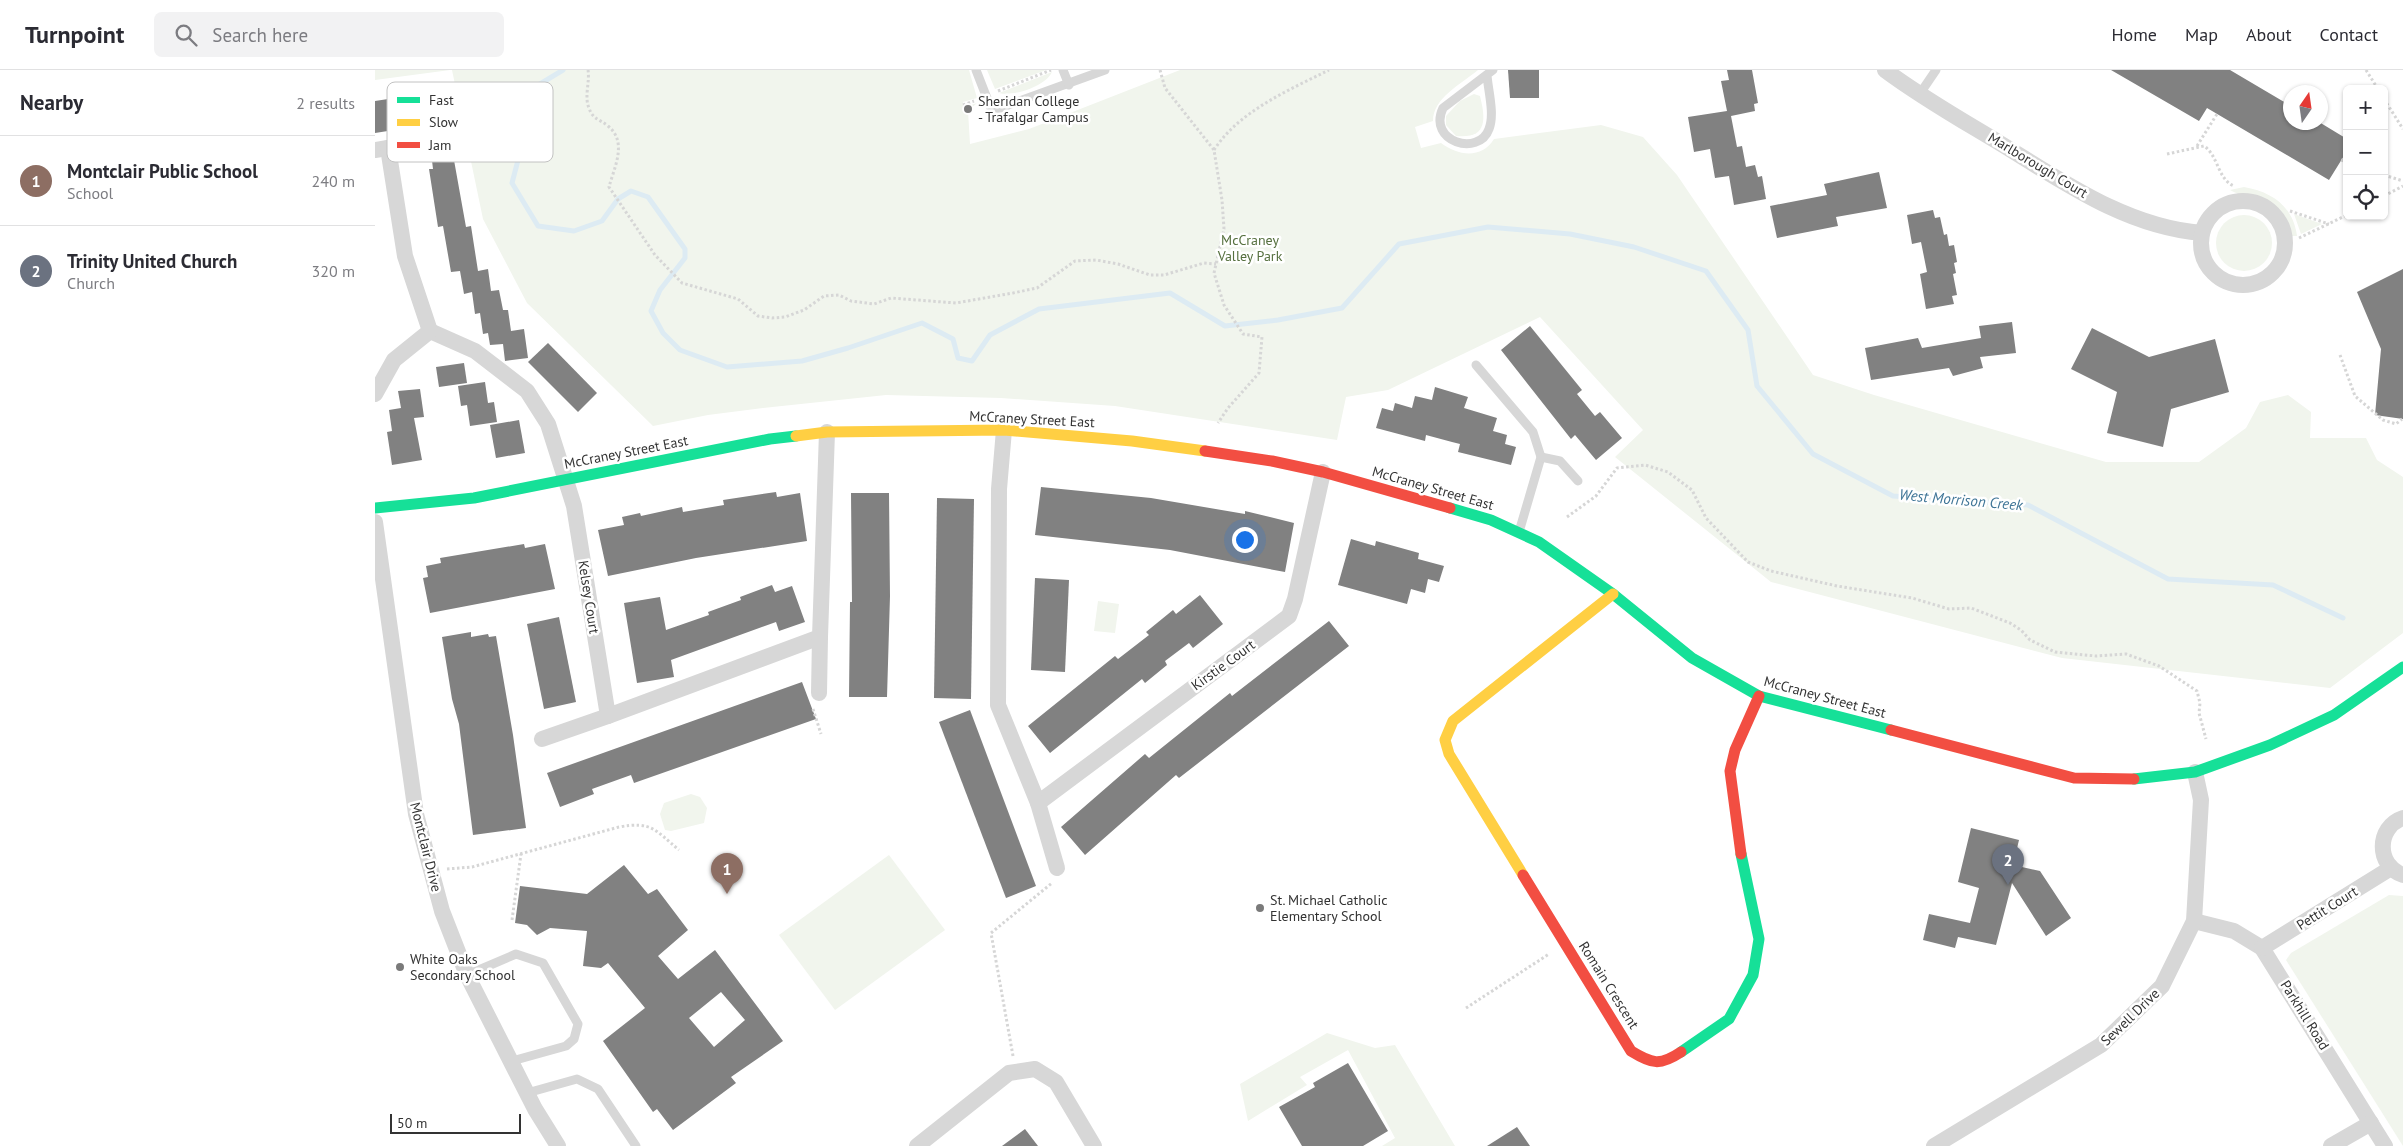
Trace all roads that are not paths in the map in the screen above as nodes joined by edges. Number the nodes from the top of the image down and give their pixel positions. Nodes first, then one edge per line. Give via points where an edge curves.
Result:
1 (976, 70) edge
2 (1063, 70) edge
3 (1105, 70) edge
4 (1885, 70) edge
5 (1936, 70) edge
6 (1490, 72) edge
7 (1069, 85) junction
8 (1919, 95) junction
9 (382, 149) edge
10 (2202, 234) junction
11 (430, 331) junction
12 (1476, 365) dead end
13 (375, 394) edge
14 (1004, 430) junction
15 (827, 432) junction
16 (1541, 457) junction
17 (1323, 472) junction
18 (565, 480) junction
19 (1578, 481) dead end
20 (375, 508) edge
21 (375, 522) edge
22 (1519, 532) junction
23 (1613, 594) junction
24 (820, 637) junction
25 (2403, 667) edge
26 (819, 693) dead end
27 (1759, 696) junction
28 (608, 716) junction
29 (542, 740) dead end
30 (2195, 772) junction
31 (1037, 803) junction
32 (2403, 818) edge
33 (1057, 868) road end
34 (2397, 871) edge
35 (2194, 921) junction
36 (2262, 948) junction
37 (467, 975) junction
38 (512, 1060) junction
39 (527, 1093) junction
40 (2371, 1123) junction
41 (559, 1146) edge
42 (636, 1146) edge
43 (917, 1146) edge
44 (1094, 1146) edge
45 (1933, 1146) edge
46 (2331, 1146) edge
47 (2385, 1146) edge

1 - 7 lane via 992,111
2 - 7 lane
3 - 7 lane
4 - 8 street, Marlborough Court
5 - 8 lane
6 - 6 lane via 1443,108 1440,126 1449,138 1471,143 1482,140 1486,134 1491,122
8 - 10 street, Marlborough Court via 2047,173 2120,212 2157,226
9 - 11 street via 405,256
10 - 10 street via 2203,255 2209,267 2232,283 2245,285 2269,276 2276,270 2285,250 2284,232 2279,220 2261,204 2250,201 2238,201 2217,210 2209,218
11 - 13 street via 394,360
11 - 18 street, Kelsey Court via 475,351 527,391 548,424
12 - 16 lane via 1533,432
14 - 15 street, McCraney Street East
14 - 17 street, McCraney Street East via 1132,440
14 - 31 street via 999,489 998,705
15 - 18 street, McCraney Street East via 770,439
15 - 24 street
16 - 19 lane via 1560,461
16 - 22 lane
17 - 22 street, McCraney Street East via 1491,520
17 - 31 street, Kirstie Court via 1289,616
18 - 20 street, McCraney Street East via 474,498
18 - 28 street, Kelsey Court via 574,506
21 - 37 street, Montclair Drive via 416,814 442,911
22 - 23 street, McCraney Street East via 1539,542
23 - 27 street, McCraney Street East via 1692,658
23 - 27 street, Romain Crescent via 1453,721 1445,740 1449,754 1631,1051 1648,1062 1667,1061 1729,1019 1753,975 1759,939 1741,854 1730,771 1735,750
24 - 26 street
24 - 28 street
25 - 30 street, McCraney Street East via 2334,715 2270,745
27 - 30 street, McCraney Street East via 2074,778 2133,779
28 - 29 street
30 - 35 street, Sewell Drive via 2201,800
31 - 33 street
32 - 34 street, Pettit Court via 2390,826 2383,840 2383,851
34 - 36 street, Pettit Court
35 - 36 street, Parkhill Road via 2234,931
35 - 45 street, Sewell Drive via 2162,986 2101,1045
36 - 40 street, Parkhill Road
37 - 38 street, Montclair Drive
37 - 38 lane via 516,954 543,963 578,1024 574,1039 566,1046
38 - 39 street, Montclair Drive
39 - 41 street, Montclair Drive
39 - 42 lane via 577,1079 598,1089
40 - 46 street
40 - 47 street, Parkhill Road
43 - 44 street via 1009,1073 1035,1069 1056,1082

